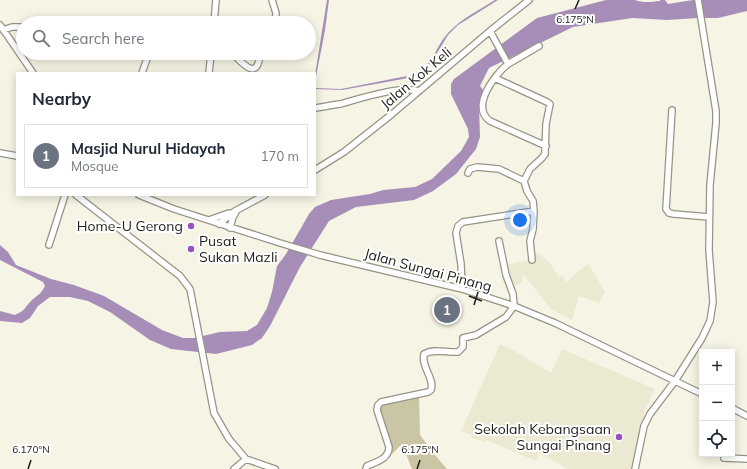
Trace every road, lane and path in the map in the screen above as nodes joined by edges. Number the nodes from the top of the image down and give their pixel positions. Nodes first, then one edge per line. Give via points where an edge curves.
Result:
1 (216, 0) edge
2 (272, 0) edge
3 (529, 0) edge
4 (698, 0) edge
5 (215, 16) edge
6 (276, 16) edge
7 (2, 27) edge
8 (16, 27) edge
9 (491, 34) junction
10 (539, 46) dead end
11 (16, 48) edge
12 (24, 60) edge
13 (147, 60) edge
14 (210, 60) edge
15 (240, 60) edge
16 (259, 60) edge
17 (507, 62) junction
18 (32, 72) edge
19 (142, 72) edge
20 (209, 72) edge
21 (495, 78) junction
22 (419, 91) junction
23 (316, 108) edge
24 (672, 110) dead end
25 (546, 146) junction
26 (0, 153) edge
27 (16, 156) edge
28 (316, 169) edge
29 (468, 174) dead end
30 (524, 181) junction
31 (65, 196) edge
32 (77, 196) edge
33 (142, 196) edge
34 (263, 196) edge
35 (237, 210) junction
36 (534, 211) junction
37 (710, 217) junction
38 (209, 220) junction
39 (219, 224) junction
40 (230, 228) junction
41 (499, 241) dead end
42 (49, 245) dead end
43 (532, 260) dead end
44 (462, 289) junction
45 (514, 306) junction
46 (675, 381) junction
47 (699, 393) edge
48 (735, 410) edge
49 (747, 416) edge
50 (724, 458) dead end
51 (246, 459) junction
52 (747, 459) edge
53 (234, 469) edge
54 (275, 469) edge
55 (366, 469) edge
56 (634, 469) edge

1 - 5 street
2 - 6 street
3 - 9 street, Jalan Kok Keli
4 - 37 street via 716,111 710,175
7 - 8 street
7 - 11 street
9 - 17 street
9 - 22 street, Jalan Kok Keli
10 - 17 street
12 - 18 street
13 - 19 street
14 - 20 street
15 - 16 street via 253,69 258,65
17 - 21 street
21 - 25 street via 549,103
21 - 25 street via 482,102 484,116
22 - 23 street via 412,89 381,93
22 - 28 street, Jalan Kok Keli via 344,152
24 - 37 street via 666,209 674,214
25 - 30 street via 543,157 530,169
26 - 27 street
29 - 30 street via 474,167 496,168
30 - 36 street
31 - 42 street
32 - 51 street via 180,276 190,289 214,413 229,439
33 - 38 street, Jalan Sungai Pinang
34 - 35 street
35 - 38 street
35 - 39 street
35 - 40 street
36 - 43 street via 530,241
36 - 44 street via 463,222 458,226 456,233
37 - 46 street via 709,250 713,302 711,315 702,338
38 - 39 street, Jalan Sungai Pinang
39 - 40 street, Jalan Sungai Pinang
40 - 44 street, Jalan Sungai Pinang via 320,255
41 - 45 street via 506,276 514,294
44 - 45 street, Jalan Sungai Pinang
45 - 46 street, Jalan Sungai Pinang
45 - 55 street via 506,317 476,335 464,338 463,347 458,352 424,354 426,370 432,383 431,390 381,402 378,405 377,410 389,451 385,457 367,466
46 - 47 street, Jalan Sungai Pinang
46 - 56 street via 644,426
48 - 49 street
50 - 52 street
51 - 53 street
51 - 54 street

